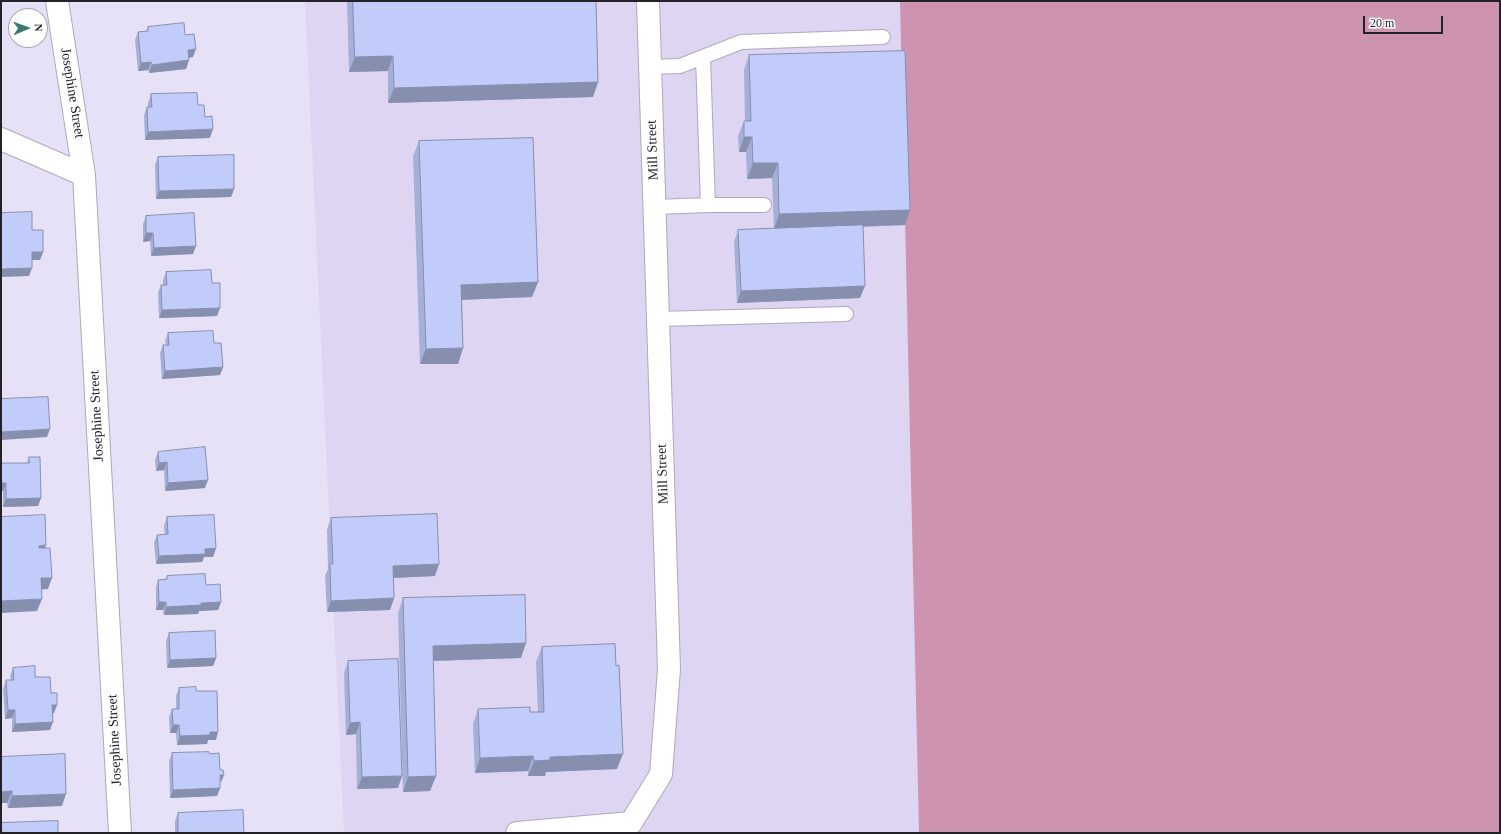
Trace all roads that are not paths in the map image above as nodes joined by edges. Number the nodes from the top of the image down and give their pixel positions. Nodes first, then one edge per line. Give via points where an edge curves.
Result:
1 (57, 1) edge
2 (648, 1) edge
3 (883, 37) dead end
4 (703, 57) junction
5 (650, 67) junction
6 (1, 139) edge
7 (84, 175) junction
8 (708, 205) junction
9 (764, 205) dead end
10 (655, 207) junction
11 (846, 314) dead end
12 (658, 319) junction
13 (120, 833) edge
14 (517, 833) edge

1 - 7 street, Josephine Street
2 - 5 street, Mill Street
3 - 4 lane via 741,42
4 - 5 lane via 680,66
4 - 8 lane
5 - 10 street, Mill Street
6 - 7 street
7 - 13 street, Josephine Street
8 - 9 lane
8 - 10 lane
10 - 12 street, Mill Street
11 - 12 lane
12 - 14 street, Mill Street via 669,669 661,774 631,823

